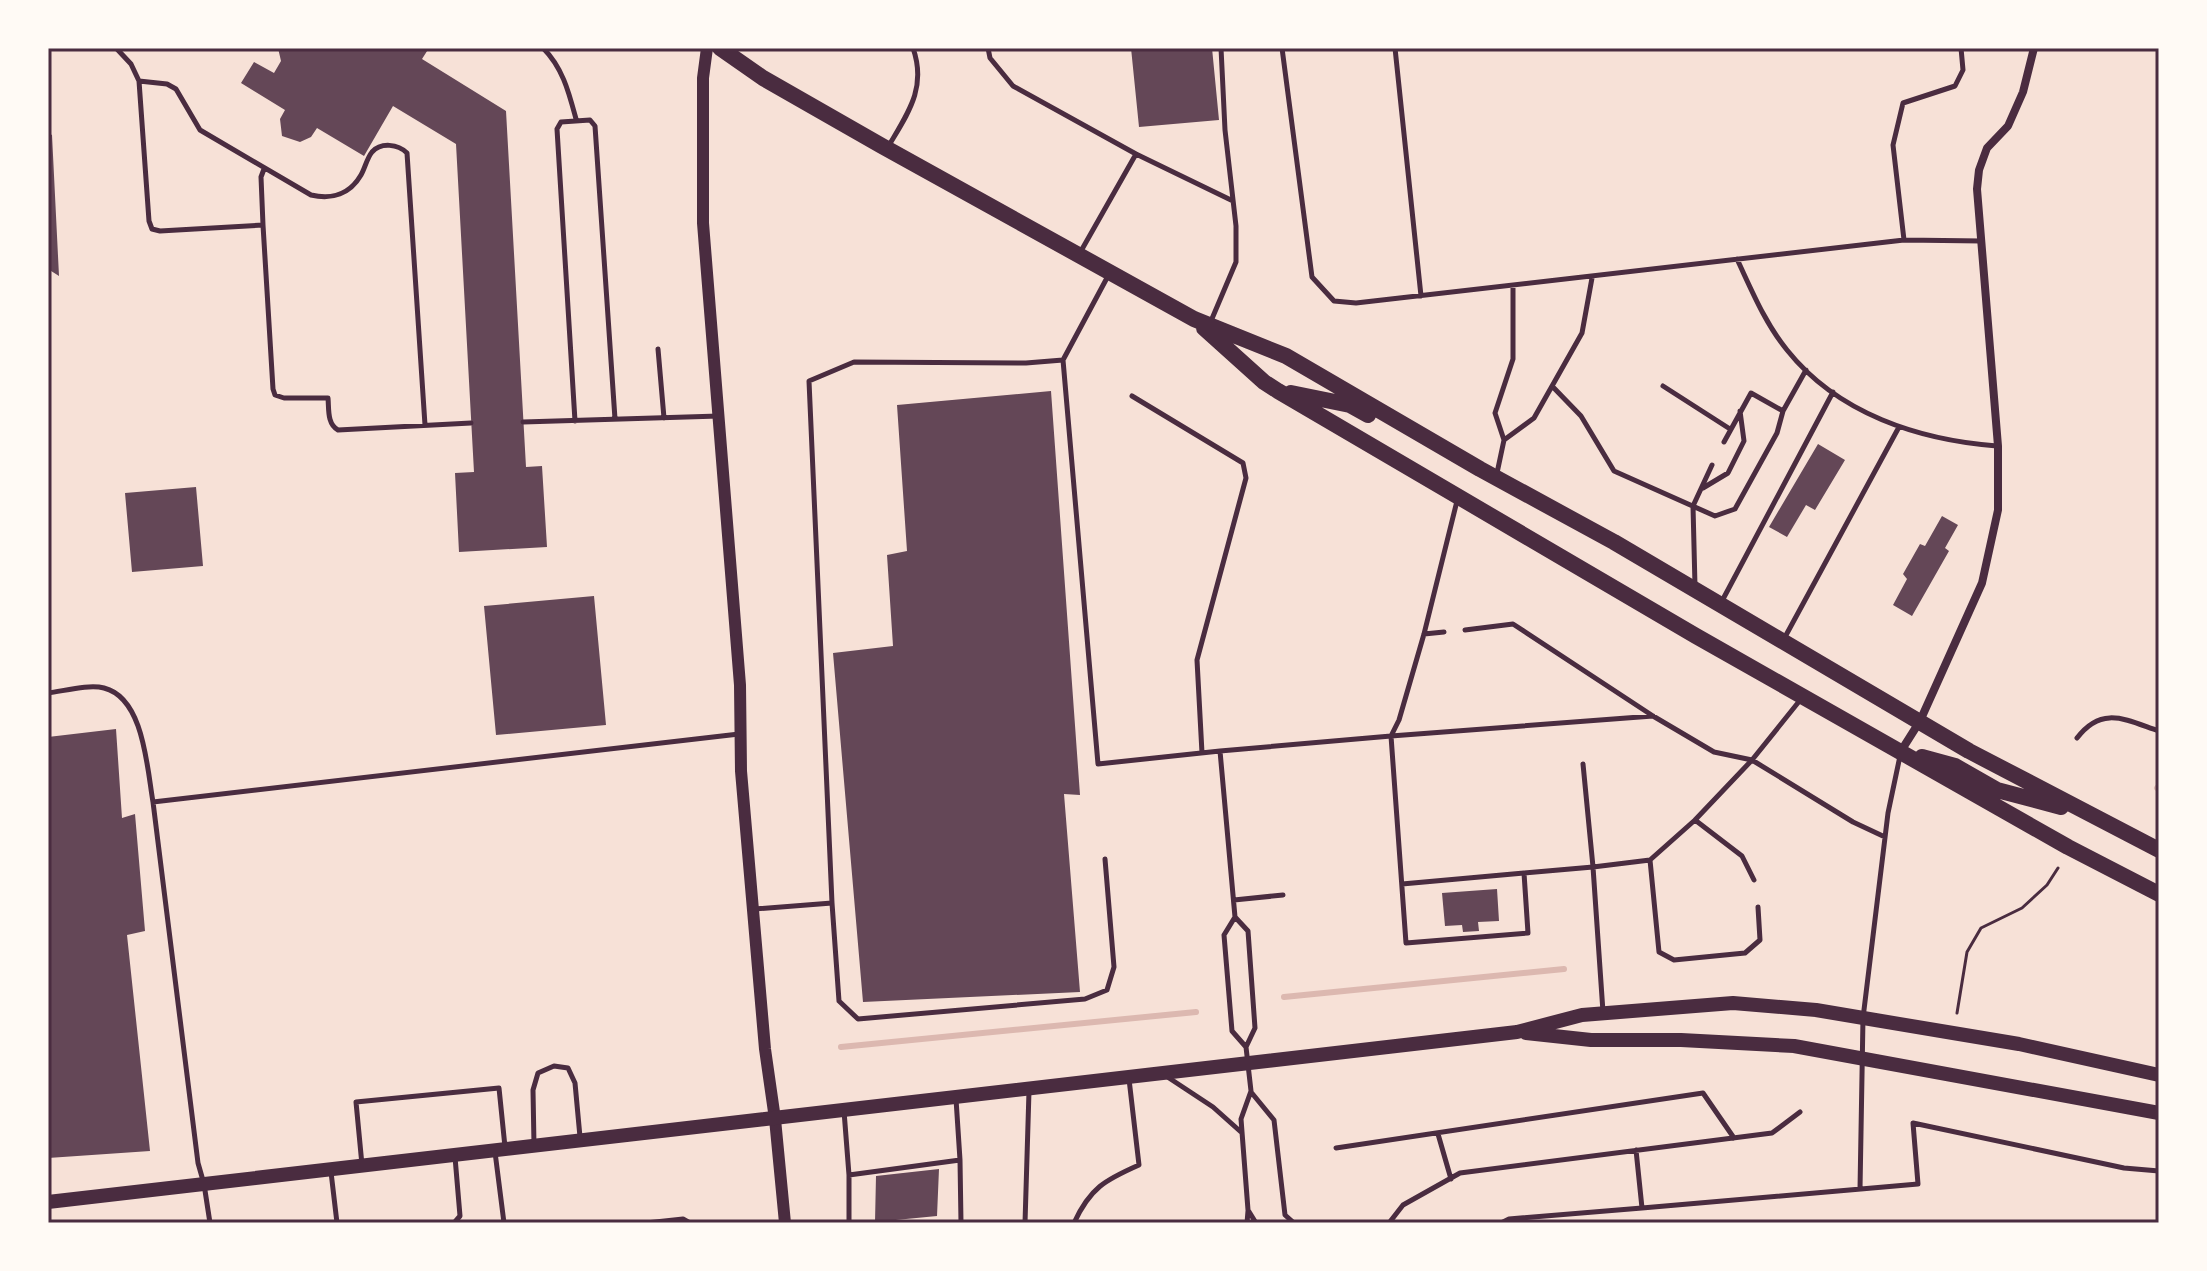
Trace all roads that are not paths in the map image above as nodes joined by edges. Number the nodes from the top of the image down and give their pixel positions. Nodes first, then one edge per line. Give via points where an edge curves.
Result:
1 (116, 48) edge
2 (543, 48) edge
3 (707, 48) edge
4 (720, 48) edge
5 (913, 48) edge
6 (988, 48) edge
7 (1221, 48) edge
8 (1282, 48) edge
9 (1395, 48) edge
10 (1961, 48) edge
11 (2034, 48) edge
12 (139, 81) junction
13 (576, 119) junction
14 (888, 148) junction
15 (1136, 154) junction
16 (264, 169) junction
17 (1233, 201) junction
18 (263, 225) junction
19 (1904, 240) junction
20 (1982, 241) junction
21 (1079, 255) junction
22 (1737, 259) junction
23 (1110, 272) junction
24 (1593, 277) junction
25 (1513, 286) junction
26 (1421, 296) junction
27 (1201, 322) junction
28 (658, 349) dead end
29 (1063, 360) junction
30 (1806, 370) junction
31 (1552, 386) junction
32 (1663, 386) dead end
33 (1278, 391) junction
34 (1833, 392) junction
35 (1132, 396) dead end
36 (1740, 411) junction
37 (1783, 411) junction
38 (720, 416) junction
39 (664, 418) junction
40 (615, 419) junction
41 (575, 421) junction
42 (523, 422) dead end
43 (471, 423) dead end
44 (425, 425) junction
45 (1899, 427) junction
46 (1730, 429) junction
47 (1504, 440) junction
48 (1724, 442) dead end
49 (1998, 446) junction
50 (1712, 465) dead end
51 (1496, 478) junction
52 (1701, 489) junction
53 (1458, 497) junction
54 (1693, 506) junction
55 (1695, 591) junction
56 (1720, 606) junction
57 (1465, 630) dead end
58 (1444, 632) dead end
59 (1424, 634) junction
60 (1783, 642) junction
61 (48, 693) edge
62 (1803, 697) junction
63 (1653, 716) junction
64 (1920, 721) junction
65 (2159, 731) edge
66 (740, 734) junction
67 (1391, 736) junction
68 (2077, 738) dead end
69 (1220, 751) junction
70 (1901, 751) junction
71 (1202, 753) junction
72 (1752, 760) junction
73 (1583, 764) dead end
74 (153, 802) junction
75 (2088, 814) junction
76 (1695, 820) junction
77 (1885, 837) junction
78 (2159, 850) edge
79 (1105, 859) dead end
80 (1650, 860) junction
81 (1593, 867) junction
82 (1524, 873) junction
83 (1754, 880) dead end
84 (1402, 884) junction
85 (2159, 894) edge
86 (1283, 895) dead end
87 (1234, 900) junction
88 (832, 903) junction
89 (1758, 907) dead end
90 (753, 909) junction
91 (1235, 917) junction
92 (1603, 1013) junction
93 (1863, 1018) junction
94 (1517, 1032) junction
95 (1246, 1047) junction
96 (1861, 1057) junction
97 (1248, 1064) junction
98 (1161, 1073) junction
99 (2159, 1075) edge
100 (1128, 1078) junction
101 (1029, 1090) junction
102 (1251, 1091) junction
103 (956, 1098) junction
104 (844, 1111) junction
105 (1800, 1112) dead end
106 (2159, 1113) edge
107 (775, 1119) junction
108 (1242, 1133) junction
109 (1438, 1134) junction
110 (1734, 1138) junction
111 (580, 1142) junction
112 (534, 1147) junction
113 (1336, 1148) dead end
114 (1636, 1150) junction
115 (500, 1151) junction
116 (455, 1156) junction
117 (960, 1160) junction
118 (362, 1166) junction
119 (331, 1169) junction
120 (2159, 1171) edge
121 (849, 1175) junction
122 (1451, 1179) junction
123 (204, 1184) junction
124 (1860, 1189) junction
125 (48, 1202) edge
126 (1642, 1208) junction
127 (1248, 1210) junction
128 (210, 1223) edge
129 (337, 1223) edge
130 (454, 1223) edge
131 (504, 1223) edge
132 (646, 1223) edge
133 (690, 1223) edge
134 (785, 1223) edge
135 (849, 1223) edge
136 (961, 1223) edge
137 (1025, 1223) edge
138 (1074, 1223) edge
139 (1247, 1223) edge
140 (1256, 1223) edge
141 (1294, 1223) edge
142 (1389, 1223) edge
143 (1501, 1223) edge

1 - 12 lane
2 - 13 lane via 566,81
3 - 38 street via 703,223
4 - 14 main road
5 - 14 lane via 917,97
6 - 15 lane via 1013,86
7 - 17 lane
8 - 26 lane via 1312,277 1334,301
9 - 26 lane
10 - 19 lane via 1963,70 1955,86 1903,103 1893,145
11 - 20 street via 2013,115 1987,148 1979,170
12 - 16 lane via 176,89 200,130
12 - 18 lane via 152,229
13 - 40 lane via 595,126
13 - 41 lane via 561,122 557,129
14 - 21 main road
15 - 17 lane
15 - 21 lane
16 - 18 lane
16 - 44 lane via 311,195 331,197 349,189 380,147 394,146 407,153
17 - 27 lane via 1236,262
18 - 44 lane via 275,395 328,398 330,421 338,430
19 - 20 lane
19 - 22 lane
20 - 49 street
21 - 23 main road
22 - 24 lane
22 - 30 lane via 1760,310
23 - 27 main road
23 - 29 lane
24 - 25 lane
24 - 31 lane via 1582,333
25 - 26 lane
25 - 47 lane via 1513,359 1495,413
27 - 33 main road
27 - 51 main road via 1286,356
28 - 39 lane
29 - 71 lane via 1098,764
29 - 88 lane via 854,362 809,381
30 - 34 lane
30 - 37 lane
31 - 47 lane via 1534,418
31 - 54 lane via 1581,416 1614,471
32 - 46 lane
33 - 51 main road via 1350,405 1452,462
33 - 53 main road
34 - 45 lane
34 - 56 lane
35 - 71 lane via 1243,463 1246,478 1197,660
36 - 37 lane via 1751,393
36 - 46 lane
36 - 52 lane via 1744,441 1728,473
37 - 54 lane via 1777,433 1735,509 1715,516
38 - 39 lane
38 - 66 street
39 - 40 lane
40 - 41 lane
41 - 42 lane
43 - 44 lane
45 - 49 lane via 1957,443
45 - 60 lane
46 - 48 lane
47 - 51 lane
49 - 64 street via 1998,510 1982,583
50 - 52 lane
51 - 55 main road
52 - 54 lane
53 - 59 lane
53 - 62 main road
54 - 55 lane
55 - 56 main road
56 - 60 main road
57 - 63 lane via 1513,624
58 - 59 lane
59 - 67 lane
60 - 64 main road
61 - 74 lane via 102,687 122,696 142,734
62 - 70 main road
62 - 72 lane
63 - 67 lane
63 - 72 lane via 1714,752
64 - 70 street
64 - 75 main road
65 - 68 lane via 2109,717 2093,721
66 - 74 lane
66 - 90 street
67 - 69 lane
67 - 84 lane
69 - 71 lane
69 - 87 lane
70 - 75 main road via 1955,766 1997,790
70 - 77 lane
70 - 85 main road
72 - 76 lane
72 - 77 lane
73 - 81 lane
74 - 123 lane
75 - 78 main road
76 - 80 lane
76 - 83 lane via 1742,856
77 - 93 lane
79 - 88 lane via 1114,967 1107,990 1085,999 858,1019 839,1001
80 - 81 lane
80 - 89 lane via 1659,952 1674,960 1745,953 1760,940
81 - 82 lane
81 - 92 lane
82 - 84 lane
82 - 84 lane via 1528,933 1406,943
86 - 87 lane
87 - 91 lane
88 - 90 lane
90 - 107 street
91 - 95 lane via 1248,931 1255,1028
91 - 95 lane via 1224,935 1232,1031
92 - 93 main road via 1733,1003
92 - 94 main road
93 - 96 lane
93 - 99 main road
94 - 96 main road via 1591,1040 1794,1046
94 - 97 main road
95 - 97 lane
96 - 106 main road
96 - 124 lane
97 - 98 main road
97 - 102 lane
98 - 100 main road
98 - 108 lane
100 - 101 main road
100 - 138 lane via 1139,1165 1109,1178 1085,1200
101 - 103 main road
101 - 137 lane
102 - 108 lane
102 - 141 lane via 1274,1120 1285,1215
103 - 104 main road
103 - 117 lane
104 - 107 main road
104 - 121 lane
105 - 110 lane via 1772,1133
107 - 111 main road
107 - 134 street
108 - 127 lane
109 - 110 lane via 1703,1093
109 - 113 lane
109 - 122 lane
110 - 114 lane
111 - 112 main road
111 - 112 lane via 575,1083 568,1068 554,1066 538,1073 533,1090
112 - 115 main road
114 - 122 lane via 1460,1173
114 - 126 lane
115 - 116 main road
115 - 118 lane via 499,1088 356,1102
115 - 131 lane
116 - 118 main road
116 - 130 lane via 460,1216
117 - 121 lane
117 - 136 lane
118 - 119 main road
119 - 123 main road
119 - 129 lane
120 - 124 lane via 1913,1123 1918,1184
121 - 135 lane
122 - 142 lane via 1403,1205
123 - 125 main road
123 - 128 lane
124 - 126 lane
126 - 143 lane
127 - 139 lane
127 - 140 lane
132 - 133 lane

